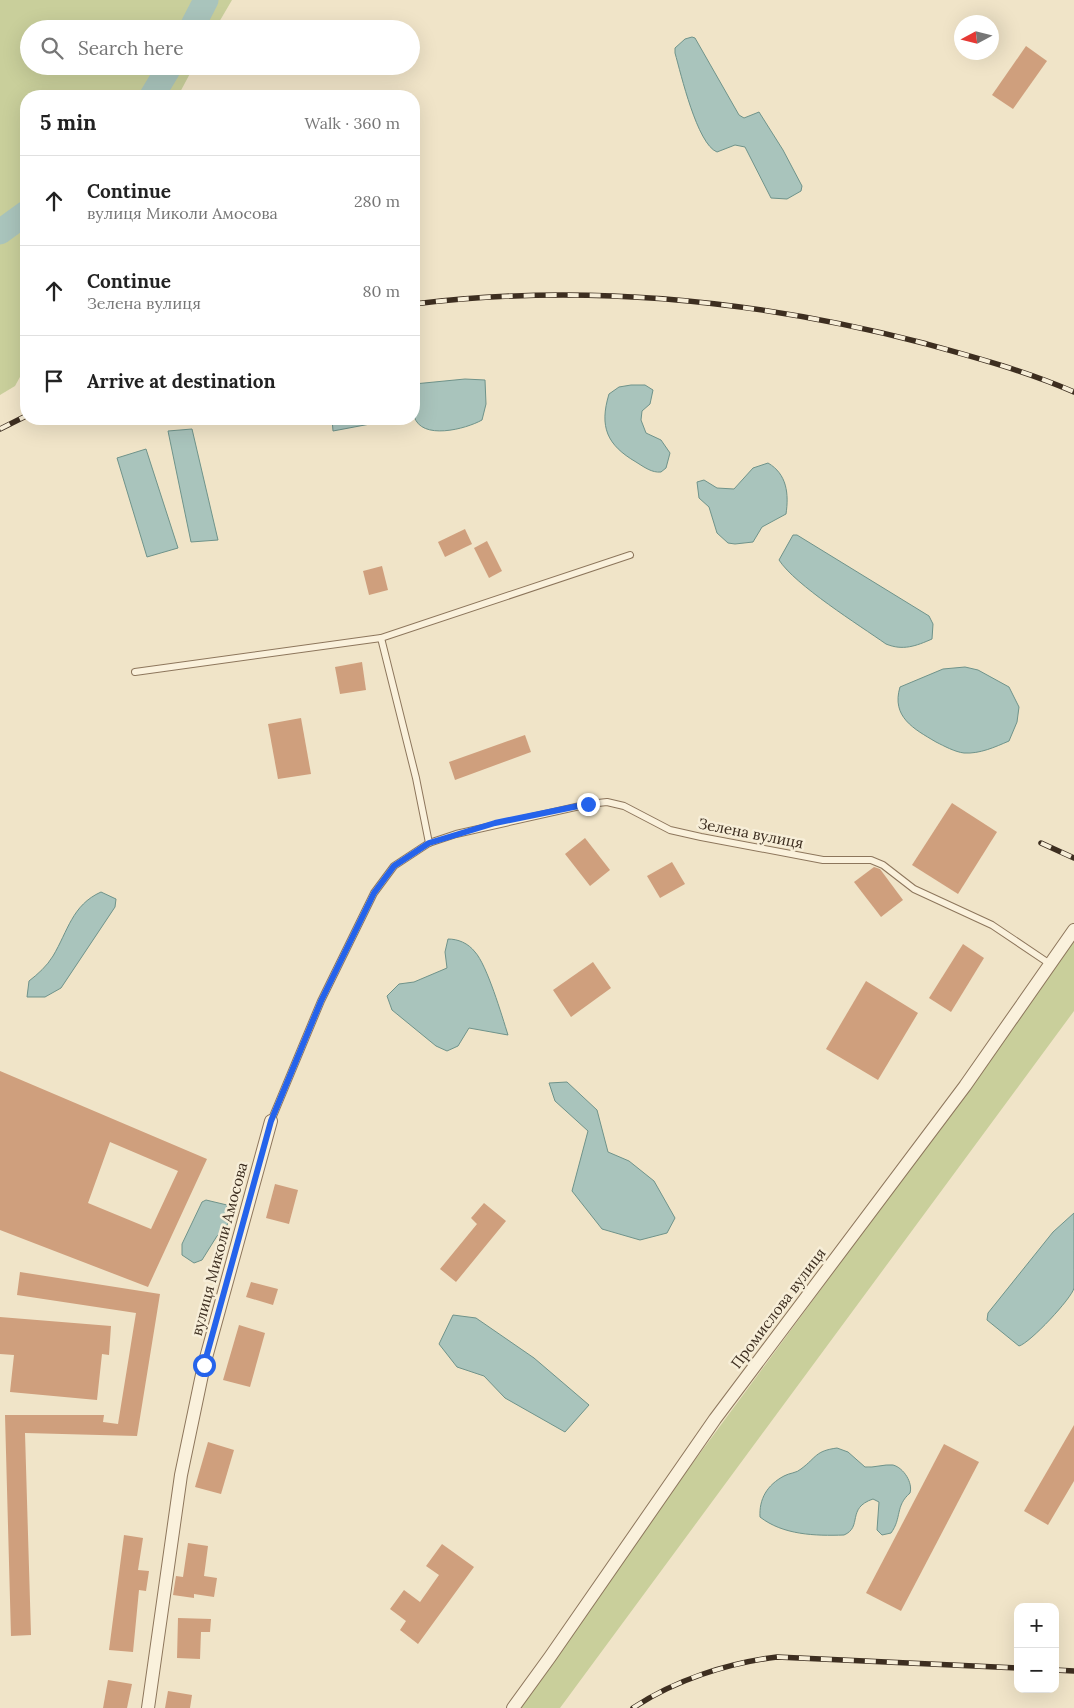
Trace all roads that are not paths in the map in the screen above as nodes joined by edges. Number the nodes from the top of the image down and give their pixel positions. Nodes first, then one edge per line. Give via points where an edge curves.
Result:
1 (630, 555) dead end
2 (381, 638) junction
3 (135, 672) dead end
4 (429, 843) junction
5 (1074, 930) edge
6 (1050, 964) junction
7 (271, 1121) joint
8 (148, 1708) edge
9 (513, 1708) edge

1 - 2 lane
2 - 3 lane
2 - 4 lane
4 - 6 lane, Зелена вулиця via 495,823 607,802 624,806 670,830 824,860 871,860 914,889 992,925
4 - 7 lane, вулиця Миколи Амосова via 394,866 374,893 321,1001
5 - 6 street, Промислова вулиця
6 - 9 street, Промислова вулиця via 965,1086 715,1419
7 - 8 street, вулиця Миколи Амосова via 200,1384 181,1475

